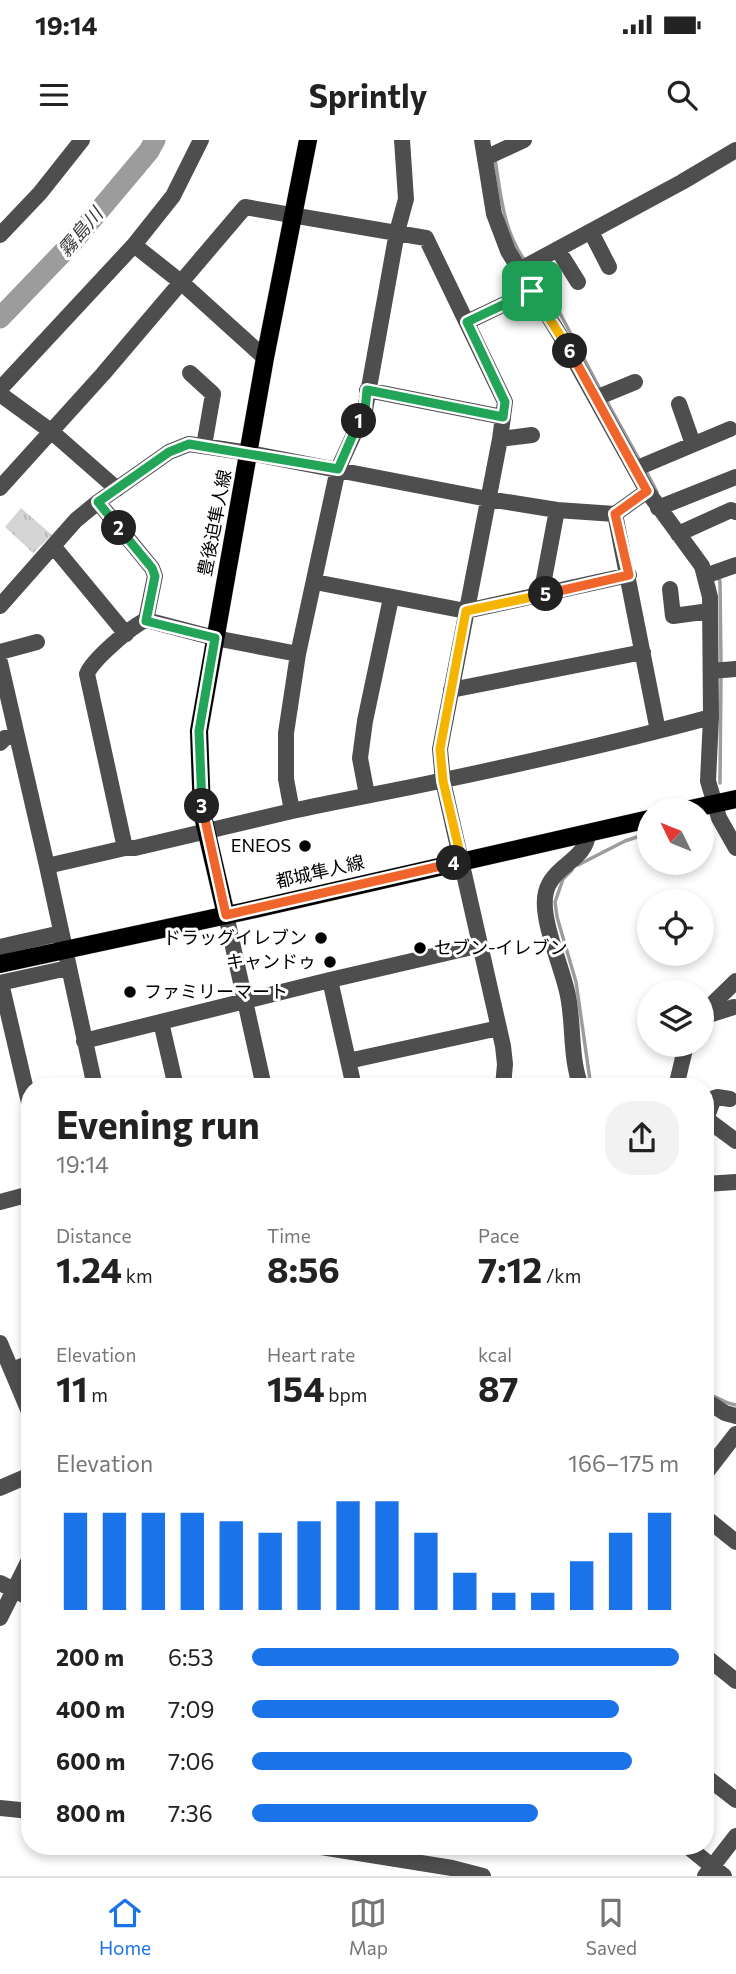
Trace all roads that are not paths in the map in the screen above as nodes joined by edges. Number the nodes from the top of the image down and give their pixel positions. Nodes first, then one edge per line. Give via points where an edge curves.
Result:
1 (82, 140) edge
2 (201, 140) edge
3 (308, 140) edge
4 (402, 140) edge
5 (482, 140) edge
6 (524, 140) edge
7 (736, 150) edge
8 (491, 156) junction
9 (292, 215) junction
10 (397, 232) junction
11 (591, 232) junction
12 (0, 235) edge
13 (134, 245) junction
14 (558, 250) junction
15 (525, 267) junction
16 (609, 267) dead end
17 (578, 282) dead end
18 (182, 283) junction
19 (532, 291) junction
20 (467, 322) junction
21 (265, 358) junction
22 (190, 373) dead end
23 (635, 382) dead end
24 (367, 390) junction
25 (0, 391) edge
26 (601, 396) junction
27 (679, 404) dead end
28 (503, 417) junction
29 (730, 429) dead end
30 (52, 432) junction
31 (532, 435) dead end
32 (499, 439) junction
33 (693, 444) junction
34 (204, 446) junction
35 (249, 453) junction
36 (640, 467) junction
37 (338, 469) junction
38 (736, 477) edge
39 (0, 488) edge
40 (117, 489) junction
41 (647, 491) junction
42 (488, 499) junction
43 (98, 502) junction
44 (663, 506) junction
45 (557, 510) junction
46 (736, 512) edge
47 (615, 514) junction
48 (682, 532) junction
49 (54, 547) junction
50 (717, 572) edge
51 (629, 575) junction
52 (315, 582) junction
53 (670, 589) dead end
54 (541, 595) junction
55 (391, 598) junction
56 (0, 606) edge
57 (466, 611) junction
58 (710, 611) junction
59 (146, 621) junction
60 (126, 634) junction
61 (215, 638) junction
62 (37, 642) dead end
63 (0, 652) edge
64 (643, 652) junction
65 (298, 654) junction
66 (0, 662) edge
67 (722, 670) edge
68 (451, 690) junction
69 (711, 717) junction
70 (659, 731) junction
71 (16, 735) junction
72 (0, 743) edge
73 (443, 781) junction
74 (367, 795) junction
75 (712, 798) edge
76 (736, 799) edge
77 (714, 804) joint
78 (292, 811) junction
79 (637, 822) edge
80 (206, 831) junction
81 (588, 833) junction
82 (125, 848) junction
83 (736, 848) edge
84 (462, 862) junction
85 (47, 866) junction
86 (226, 915) junction
87 (62, 941) junction
88 (481, 945) junction
89 (0, 947) edge
90 (0, 964) edge
91 (68, 968) junction
92 (330, 980) junction
93 (736, 981) edge
94 (0, 983) edge
95 (244, 1001) junction
96 (714, 1003) edge
97 (734, 1011) edge
98 (714, 1014) edge
99 (161, 1022) junction
100 (499, 1028) junction
101 (84, 1041) junction
102 (684, 1057) edge
103 (348, 1061) junction
104 (23, 1078) edge
105 (93, 1078) edge
106 (174, 1078) edge
107 (262, 1078) edge
108 (352, 1078) edge
109 (504, 1078) edge
110 (577, 1078) edge
111 (679, 1078) edge
112 (714, 1098) edge
113 (730, 1099) dead end
114 (714, 1125) edge
115 (736, 1141) edge
116 (736, 1182) edge
117 (714, 1183) edge
118 (21, 1197) edge
119 (0, 1202) edge
120 (0, 1343) edge
121 (21, 1366) edge
122 (12, 1370) junction
123 (21, 1392) edge
124 (714, 1405) edge
125 (736, 1416) edge
126 (736, 1434) edge
127 (714, 1462) edge
128 (21, 1479) edge
129 (0, 1489) edge
130 (714, 1524) edge
131 (736, 1542) edge
132 (21, 1569) edge
133 (7, 1587) edge
134 (0, 1618) edge
135 (714, 1663) edge
136 (736, 1681) edge
137 (714, 1783) edge
138 (736, 1800) edge
139 (0, 1808) edge
140 (21, 1810) edge
141 (736, 1836) edge
142 (400, 1855) edge
143 (696, 1855) edge
144 (714, 1873) edge
145 (483, 1876) edge

1 - 12 street
2 - 13 street via 173,196
3 - 9 main road, 豊後迫隼人線
4 - 10 street via 406,199
5 - 8 street
6 - 8 street
7 - 11 street
8 - 15 street via 494,214 508,251
9 - 10 street
9 - 18 street via 245,207
9 - 21 main road, 豊後迫隼人線
10 - 20 street via 426,237
10 - 24 street
11 - 14 street
11 - 16 street
13 - 18 street
13 - 25 street
14 - 15 street
14 - 17 street
15 - 19 street
18 - 21 street
18 - 30 street
19 - 20 street
19 - 26 street
20 - 28 street via 505,402
21 - 35 main road, 豊後迫隼人線
22 - 34 street via 213,394
23 - 26 street
24 - 28 street
24 - 37 street via 365,410
25 - 30 street
26 - 36 street
27 - 33 street
28 - 32 street
29 - 33 street
30 - 39 street
30 - 40 street
31 - 32 street
32 - 42 street
33 - 36 street
34 - 35 street
34 - 40 street via 189,444 169,452
35 - 37 street
35 - 61 main road, 豊後迫隼人線
36 - 41 street
37 - 42 street
37 - 52 street
38 - 44 street
40 - 43 street
41 - 44 street
41 - 47 street
42 - 45 street
42 - 57 street
43 - 49 street
43 - 59 street via 152,568 155,576
44 - 48 street
45 - 47 street
45 - 54 street
46 - 48 street via 731,510
47 - 51 street
48 - 50 street via 702,566
49 - 56 street
49 - 60 street
50 - 58 street
51 - 54 street
51 - 64 street
52 - 55 street
52 - 65 street
53 - 58 street via 674,622
54 - 57 street
55 - 57 street
55 - 74 street via 360,758
57 - 68 street
58 - 67 street
59 - 60 street
59 - 61 street
60 - 82 street via 87,674
61 - 65 street
61 - 80 main road, 豊後迫隼人線 via 199,731
62 - 63 street
64 - 68 street
64 - 70 street
65 - 78 street via 286,733 286,779
66 - 71 street
67 - 69 street
68 - 73 street via 440,749
69 - 70 street
69 - 75 street via 708,781
70 - 73 street
71 - 72 street
71 - 85 street
73 - 74 street
73 - 84 street
74 - 78 street
76 - 77 main road
77 - 83 street
78 - 80 street
79 - 81 main road, 都城隼人線
80 - 82 street
80 - 86 main road, 豊後迫隼人線
81 - 84 main road, 都城隼人線
81 - 110 street via 583,849 550,880 545,893 547,922 568,998
82 - 85 street
84 - 86 main road, 都城隼人線
84 - 88 street
85 - 87 street
86 - 87 main road, 都城隼人線
86 - 95 street
87 - 89 street
87 - 90 main road, 都城隼人線
87 - 91 street
88 - 92 street
88 - 100 street
91 - 94 street
91 - 101 street
92 - 95 street
92 - 103 street
93 - 96 street
94 - 104 street
95 - 99 street
95 - 107 street
97 - 98 street
99 - 101 street
99 - 106 street
100 - 103 street
100 - 109 street
101 - 105 street
102 - 111 street
103 - 108 street
112 - 113 street
114 - 115 street
116 - 117 street
118 - 119 street
120 - 122 street
121 - 122 street
122 - 123 street
124 - 125 street
126 - 127 street
128 - 129 street
130 - 131 street
132 - 133 street
133 - 134 street
135 - 136 street
137 - 138 street
139 - 140 street
141 - 144 street
142 - 145 street
143 - 144 street

